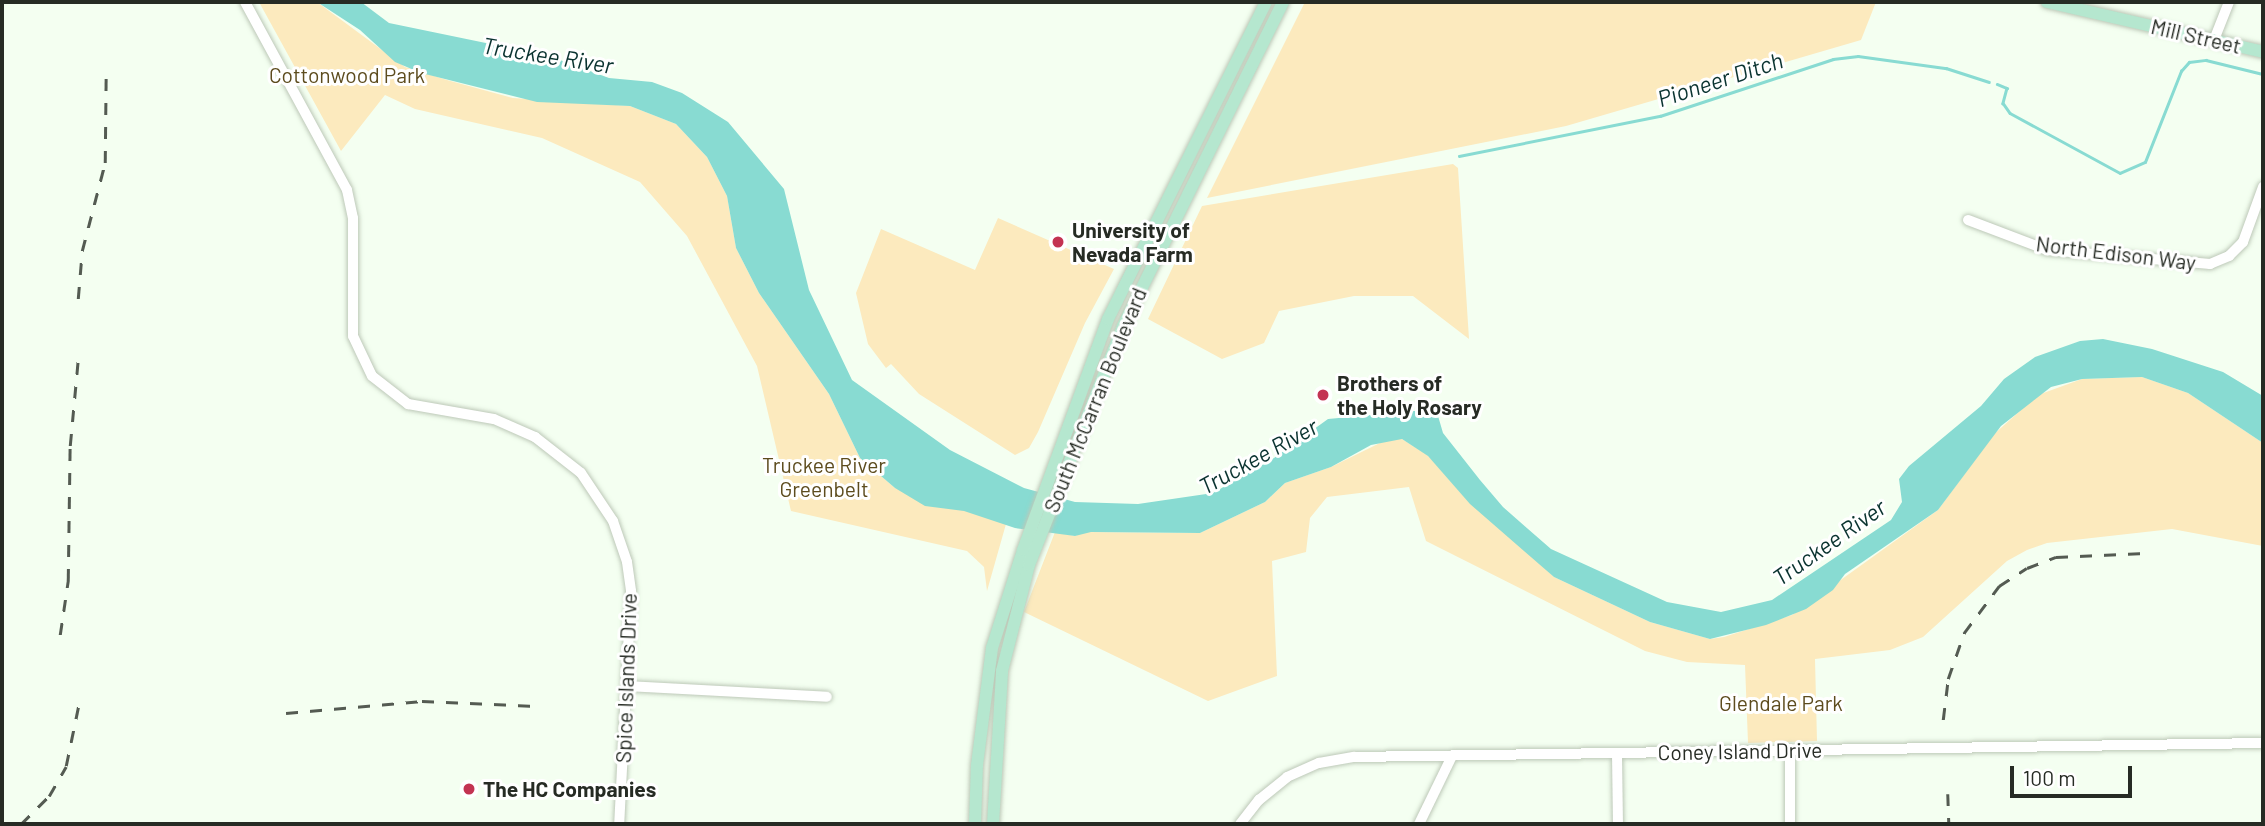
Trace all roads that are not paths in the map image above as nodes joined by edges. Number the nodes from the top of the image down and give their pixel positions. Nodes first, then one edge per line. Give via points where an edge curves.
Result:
1 (245, 2) edge
2 (1266, 2) edge
3 (1283, 2) edge
4 (2047, 2) edge
5 (2229, 2) edge
6 (2214, 40) junction
7 (2263, 52) edge
8 (2263, 187) edge
9 (1968, 220) dead end
10 (1133, 269) junction
11 (1147, 275) junction
12 (1058, 471) junction
13 (1028, 552) junction
14 (627, 686) junction
15 (827, 697) dead end
16 (2263, 743) edge
17 (1790, 749) junction
18 (1618, 754) junction
19 (1452, 756) junction
20 (619, 824) edge
21 (975, 824) edge
22 (993, 824) edge
23 (1240, 824) edge
24 (1419, 824) edge
25 (1618, 824) edge
26 (1790, 824) edge

1 - 14 street, Spice Islands Drive via 347,190 352,218 351,321 363,364 382,388 408,404 509,424 547,444 585,478 613,521 627,562 631,606
2 - 10 main road, South McCarran Boulevard
3 - 11 main road, South McCarran Boulevard
4 - 6 main road, Mill Street
5 - 6 street
6 - 7 main road, Mill Street
8 - 9 street, North Edison Way via 2243,242 2229,256 2210,264 2047,250
10 - 11 main road
10 - 12 main road, South McCarran Boulevard via 1090,363
11 - 12 main road, South McCarran Boulevard
12 - 13 main road, South McCarran Boulevard
13 - 21 main road, South McCarran Boulevard via 1002,610 986,681
13 - 22 main road, South McCarran Boulevard via 1002,671
14 - 15 street
14 - 20 street, Spice Islands Drive
16 - 17 street, Coney Island Drive
17 - 18 street, Coney Island Drive
17 - 26 street
18 - 19 street, Coney Island Drive
18 - 25 street
19 - 23 street, Coney Island Drive via 1354,757 1319,763 1272,788
19 - 24 street

